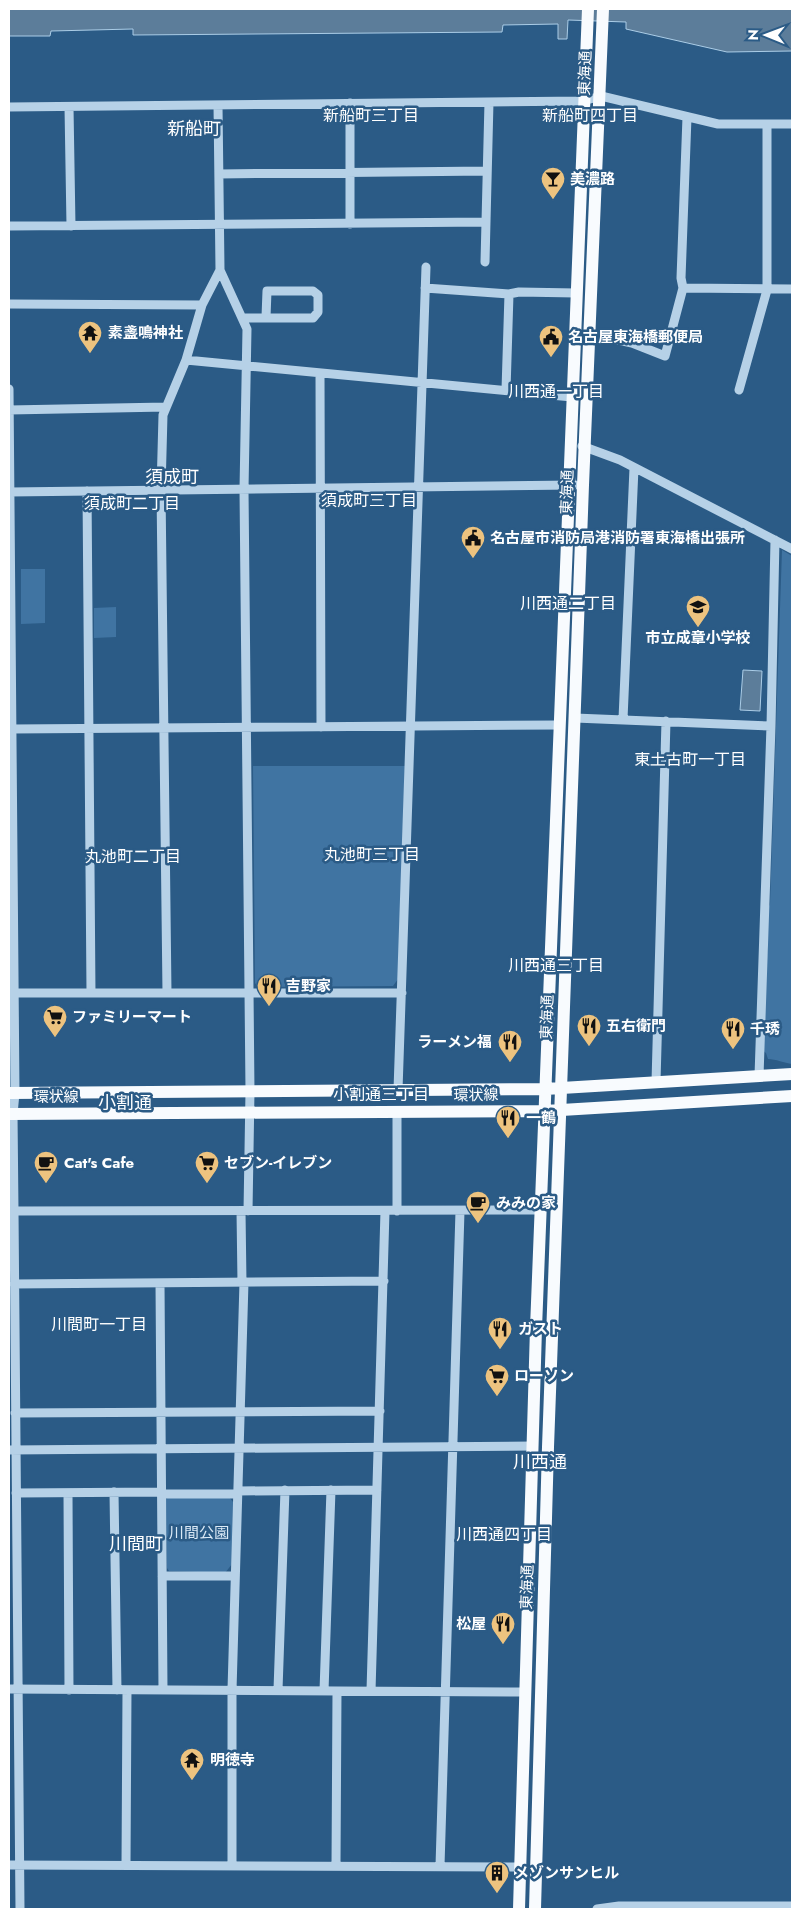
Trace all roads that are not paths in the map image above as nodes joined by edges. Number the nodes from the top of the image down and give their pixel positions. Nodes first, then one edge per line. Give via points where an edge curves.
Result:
1 (588, 9) edge
2 (603, 9) edge
3 (600, 96) junction
4 (583, 101) junction
5 (489, 102) junction
6 (350, 104) junction
7 (218, 105) junction
8 (69, 106) junction
9 (9, 107) edge
10 (687, 117) junction
11 (767, 124) junction
12 (792, 124) edge
13 (487, 171) junction
14 (350, 173) junction
15 (219, 174) junction
16 (486, 222) junction
17 (219, 224) junction
18 (350, 224) junction
19 (9, 226) edge
20 (70, 226) junction
21 (485, 262) dead end
22 (426, 267) dead end
23 (220, 270) junction
24 (425, 288) junction
25 (683, 288) junction
26 (792, 289) edge
27 (767, 290) junction
28 (576, 293) junction
29 (509, 294) junction
30 (9, 304) edge
31 (202, 305) junction
32 (266, 317) junction
33 (242, 318) junction
34 (590, 334) junction
35 (186, 360) junction
36 (246, 366) junction
37 (320, 373) junction
38 (422, 382) junction
39 (9, 389) edge
40 (506, 390) junction
41 (739, 390) dead end
42 (572, 397) junction
43 (166, 407) junction
44 (9, 410) edge
45 (570, 440) junction
46 (585, 448) junction
47 (634, 468) junction
48 (568, 485) junction
49 (584, 485) junction
50 (320, 487) junction
51 (419, 487) junction
52 (244, 489) junction
53 (161, 490) junction
54 (87, 491) junction
55 (10, 492) junction
56 (775, 540) junction
57 (792, 549) edge
58 (575, 718) junction
59 (623, 719) junction
60 (666, 721) junction
61 (559, 725) junction
62 (412, 726) junction
63 (771, 726) junction
64 (321, 727) junction
65 (164, 728) junction
66 (245, 728) junction
67 (12, 729) junction
68 (88, 729) junction
69 (14, 993) junction
70 (91, 993) junction
71 (167, 993) junction
72 (248, 993) junction
73 (402, 993) junction
74 (792, 1074) edge
75 (759, 1076) junction
76 (656, 1082) junction
77 (561, 1087) junction
78 (545, 1089) junction
79 (398, 1090) junction
80 (250, 1091) junction
81 (12, 1093) edge
82 (792, 1096) edge
83 (561, 1109) junction
84 (544, 1111) junction
85 (397, 1112) junction
86 (248, 1113) junction
87 (11, 1114) edge
88 (541, 1210) junction
89 (245, 1211) junction
90 (386, 1211) junction
91 (397, 1211) junction
92 (460, 1211) junction
93 (12, 1213) edge
94 (384, 1281) junction
95 (243, 1282) junction
96 (160, 1283) junction
97 (14, 1284) junction
98 (380, 1411) junction
99 (161, 1412) junction
100 (240, 1412) junction
101 (15, 1413) junction
102 (533, 1446) junction
103 (452, 1447) junction
104 (239, 1448) junction
105 (379, 1448) junction
106 (161, 1449) junction
107 (12, 1450) edge
108 (285, 1490) junction
109 (331, 1490) junction
110 (378, 1490) junction
111 (68, 1492) junction
112 (114, 1492) junction
113 (238, 1492) junction
114 (16, 1493) junction
115 (161, 1493) junction
116 (162, 1576) junction
117 (235, 1576) junction
118 (13, 1689) edge
119 (69, 1690) junction
120 (117, 1690) junction
121 (127, 1690) junction
122 (163, 1690) junction
123 (232, 1690) junction
124 (278, 1690) junction
125 (324, 1691) junction
126 (337, 1691) junction
127 (371, 1691) junction
128 (444, 1691) junction
129 (526, 1692) junction
130 (9, 1865) edge
131 (19, 1865) junction
132 (126, 1865) junction
133 (232, 1866) junction
134 (336, 1866) junction
135 (440, 1866) junction
136 (520, 1867) junction
137 (792, 1906) edge
138 (619, 1907) edge
139 (20, 1909) edge
140 (519, 1909) edge
141 (535, 1909) edge
142 (597, 1909) edge

1 - 4 main road, 東海通
2 - 3 main road, 東海通
3 - 4 street
3 - 10 street
3 - 34 main road, 東海通
4 - 5 street
4 - 28 main road, 東海通
5 - 6 street
5 - 13 street
6 - 7 street
6 - 14 street
7 - 8 street
7 - 15 street
8 - 9 street
8 - 20 street
10 - 11 street via 718,124
10 - 25 street
11 - 12 street
11 - 27 street
13 - 14 street
13 - 16 street
14 - 15 street
14 - 18 street
15 - 17 street
16 - 18 street
16 - 21 street
17 - 18 street
17 - 20 street
17 - 23 street
19 - 20 street
22 - 24 street
23 - 31 street
23 - 33 street
24 - 29 street
24 - 38 street
25 - 27 street
25 - 34 street via 665,356 632,343
26 - 27 street
27 - 41 street
28 - 29 street
28 - 42 main road, 東海通
29 - 40 street
30 - 31 street
31 - 35 street
32 - 32 street via 313,318 318,312 318,295 313,291 267,292
32 - 33 street
33 - 36 street via 247,329
34 - 46 main road, 東海通
35 - 36 street
35 - 43 street
36 - 37 street
36 - 52 street
37 - 38 street
37 - 50 street
38 - 40 street
38 - 51 street
39 - 44 street
40 - 42 street
42 - 45 main road, 東海通
43 - 44 street
43 - 53 street via 163,415
44 - 55 street
45 - 46 street
45 - 48 main road, 東海通
46 - 47 street
46 - 49 main road, 東海通
47 - 56 street
47 - 59 street
48 - 49 street
48 - 51 street
48 - 61 main road, 東海通
49 - 58 main road, 東海通
50 - 51 street
50 - 52 street
50 - 64 street
51 - 62 street
52 - 53 street
52 - 66 street
53 - 54 street
53 - 65 street
54 - 55 street
54 - 68 street
55 - 67 street
56 - 57 street
56 - 63 street
58 - 59 street
58 - 77 main road, 東海通
59 - 60 street
60 - 63 street
60 - 76 street
61 - 62 street
61 - 78 main road, 東海通
62 - 64 street
62 - 73 street
63 - 75 street
64 - 66 street
65 - 66 street
65 - 68 street
65 - 71 street
66 - 72 street
67 - 68 street
67 - 69 street
68 - 70 street
69 - 70 street
69 - 81 street
70 - 71 street
71 - 72 street
72 - 73 street
72 - 80 street
73 - 79 street
74 - 75 main road, 環状線
75 - 76 main road, 環状線
76 - 77 main road, 環状線
77 - 78 main road, 環状線
77 - 83 main road, 東海通
78 - 79 main road, 環状線
78 - 84 main road, 東海通
79 - 80 main road, 環状線
80 - 81 main road, 環状線
80 - 86 street
81 - 87 street
82 - 83 main road, 環状線
83 - 84 main road, 環状線
83 - 141 main road, 東海通
84 - 85 main road, 環状線
84 - 88 main road, 東海通
85 - 86 main road, 環状線
85 - 91 street
86 - 87 main road, 環状線
86 - 89 street
87 - 93 street
88 - 92 street
88 - 102 main road, 東海通
89 - 90 street
89 - 93 street
89 - 95 street
90 - 91 street
90 - 94 street
91 - 92 street
92 - 103 street
93 - 97 street
94 - 95 street
94 - 98 street
95 - 96 street
95 - 100 street
96 - 97 street
96 - 99 street
97 - 101 street
98 - 100 street
98 - 105 street
99 - 100 street
99 - 101 street
99 - 106 street
100 - 104 street
101 - 107 street
102 - 103 street
102 - 129 main road, 東海通
103 - 105 street
103 - 128 street
104 - 105 street
104 - 106 street
104 - 113 street
105 - 110 street
106 - 107 street
106 - 115 street
107 - 114 street
108 - 109 street
108 - 113 street
108 - 124 street
109 - 110 street
109 - 125 street
110 - 127 street
111 - 112 street
111 - 114 street
111 - 119 street
112 - 115 street
112 - 120 street
113 - 115 street
113 - 117 street
114 - 118 street
115 - 116 street
116 - 117 street
116 - 122 street
117 - 123 street
118 - 119 street
118 - 131 street
119 - 120 street
120 - 121 street
121 - 122 street
121 - 132 street
122 - 123 street
123 - 124 street
123 - 133 street
124 - 125 street
125 - 126 street
126 - 127 street
126 - 134 street
127 - 128 street
128 - 129 street
128 - 135 street
129 - 136 main road, 東海通
130 - 131 street
131 - 132 street
131 - 139 street
132 - 133 street
133 - 134 street
134 - 135 street
135 - 136 street
136 - 140 main road, 東海通
137 - 138 street
138 - 142 street

